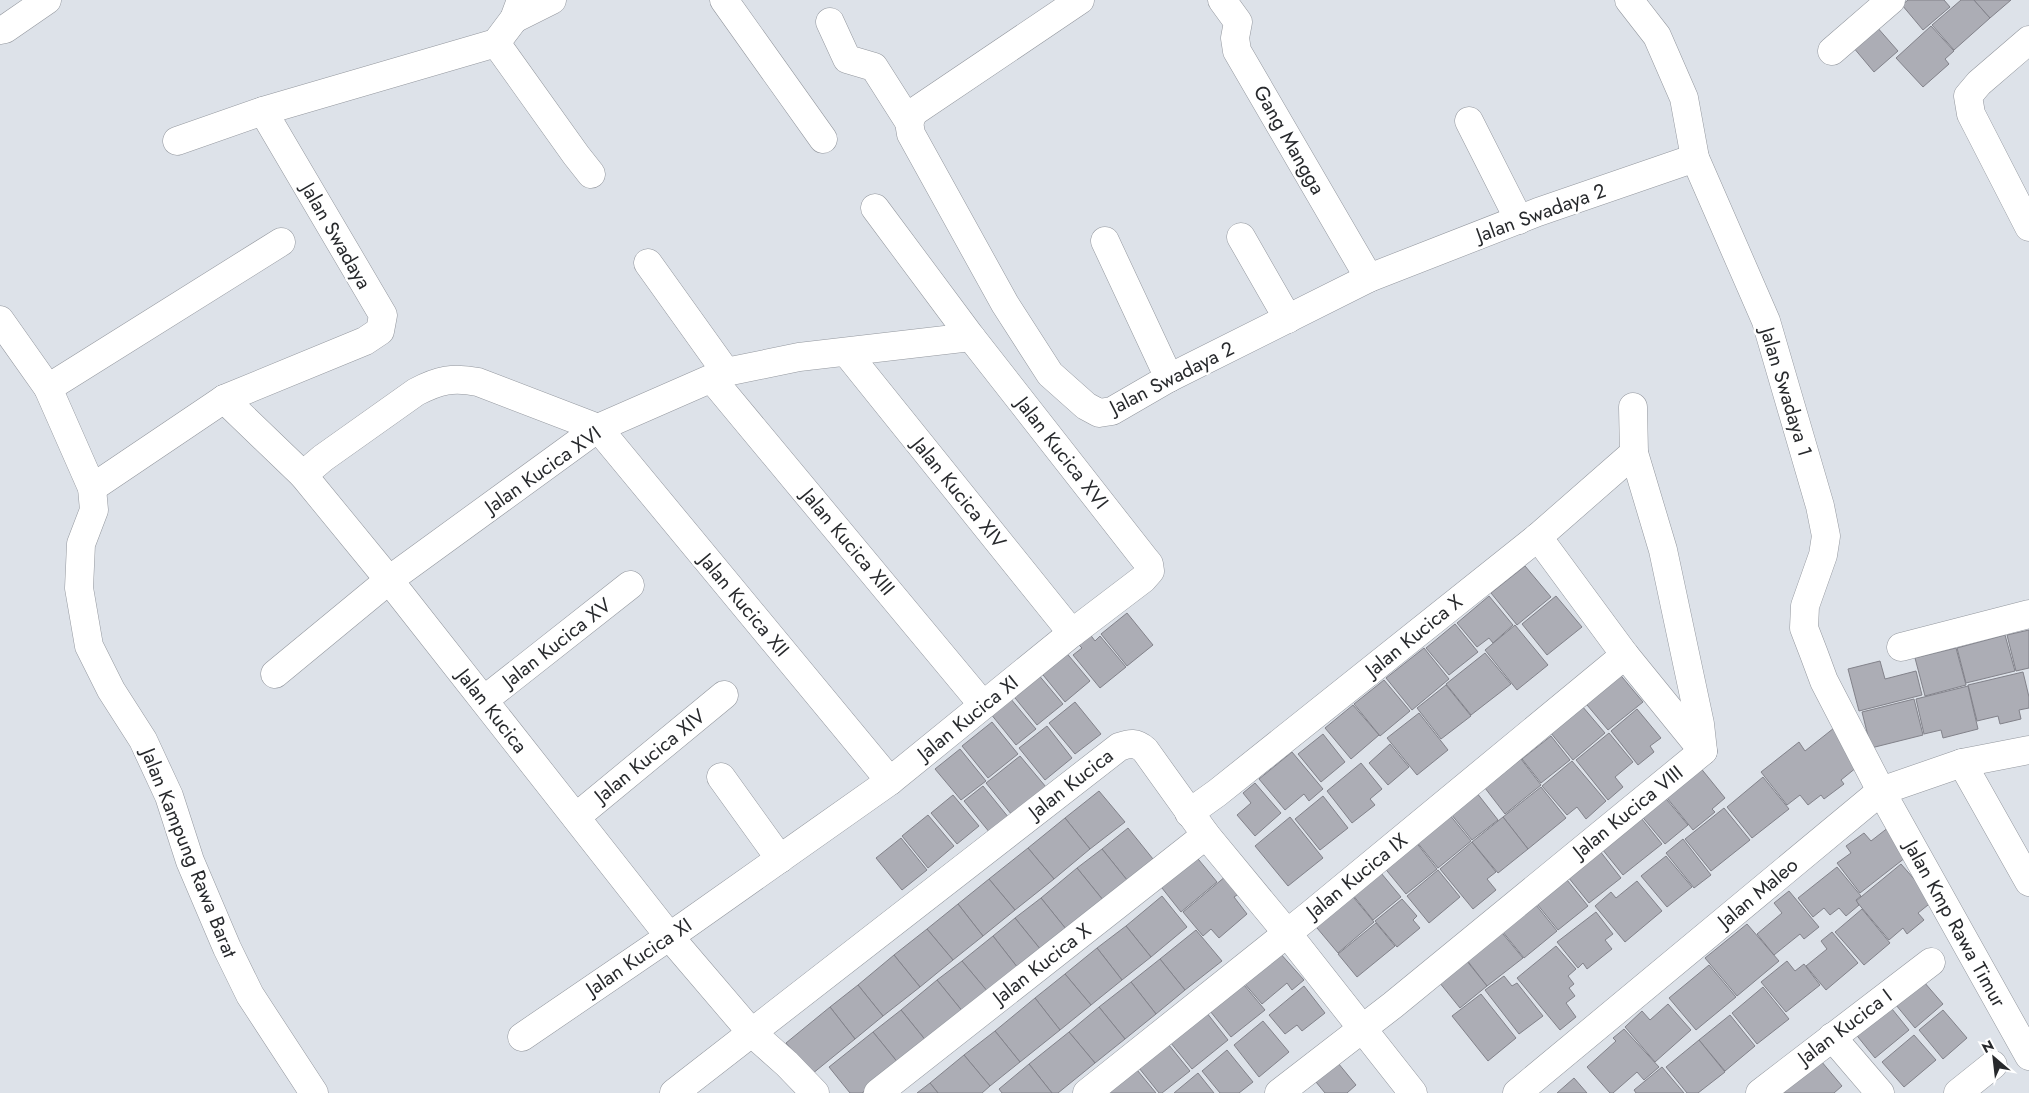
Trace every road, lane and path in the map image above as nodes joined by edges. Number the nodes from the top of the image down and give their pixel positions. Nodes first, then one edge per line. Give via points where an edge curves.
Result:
1 (47, 0) edge
2 (552, 0) edge
3 (724, 0) edge
4 (1080, 0) edge
5 (1222, 0) edge
6 (1629, 0) edge
7 (1891, 0) edge
8 (518, 9) edge
9 (830, 22) dead end
10 (0, 30) edge
11 (2029, 40) edge
12 (496, 43) junction
13 (1832, 51) dead end
14 (263, 111) junction
15 (1469, 120) dead end
16 (909, 122) junction
17 (823, 139) dead end
18 (178, 141) dead end
19 (1695, 158) junction
20 (591, 174) dead end
21 (2022, 195) edge
22 (875, 208) dead end
23 (1519, 220) junction
24 (2029, 227) edge
25 (1241, 237) dead end
26 (1105, 241) dead end
27 (281, 242) dead end
28 (648, 263) dead end
29 (1369, 278) junction
30 (1288, 319) junction
31 (0, 320) edge
32 (971, 337) junction
33 (846, 352) junction
34 (719, 376) junction
35 (1169, 378) junction
36 (48, 388) junction
37 (224, 399) junction
38 (1633, 407) dead end
39 (598, 428) junction
40 (1634, 452) junction
41 (303, 475) junction
42 (92, 488) junction
43 (1538, 537) junction
44 (1150, 571) joint
45 (389, 580) junction
46 (630, 585) dead end
47 (2029, 614) edge
48 (1072, 633) junction
49 (1902, 647) dead end
50 (1624, 655) junction
51 (275, 674) dead end
52 (724, 696) dead end
53 (484, 700) junction
54 (983, 705) junction
55 (2029, 750) edge
56 (1703, 751) junction
57 (1962, 763) junction
58 (721, 777) dead end
59 (890, 781) junction
60 (1881, 791) junction
61 (1189, 813) junction
62 (576, 817) junction
63 (1206, 835) junction
64 (780, 859) junction
65 (2029, 882) edge
66 (1287, 933) junction
67 (669, 936) junction
68 (1931, 962) dead end
69 (1364, 1029) junction
70 (751, 1032) junction
71 (522, 1037) dead end
72 (1832, 1037) junction
73 (2029, 1056) edge
74 (1993, 1065) dead end
75 (314, 1093) edge
76 (674, 1093) edge
77 (815, 1093) edge
78 (878, 1093) edge
79 (1087, 1093) edge
80 (1278, 1093) edge
81 (1413, 1093) edge
82 (1517, 1093) edge
83 (1760, 1093) edge
84 (1880, 1093) edge
85 (1958, 1093) edge

1 - 10 street
2 - 8 street
3 - 17 street
4 - 16 street via 914,112
5 - 29 street, Gang Mangga via 1238,22 1237,51
6 - 19 street, Jalan Swadaya 1 via 1657,36 1669,60 1684,98
7 - 13 street
8 - 12 street
9 - 16 street, Jalan Swadaya 2 via 847,59 874,67
11 - 21 street via 1968,96 1971,114
12 - 14 street
12 - 20 street
14 - 18 street
14 - 37 street, Jalan Swadaya via 383,316 380,331 365,341
15 - 23 street
16 - 35 street, Jalan Swadaya 2 via 911,134 1005,304 1050,374 1098,414 1112,411
19 - 23 street, Jalan Swadaya 2
19 - 60 street, Jalan Swadaya 1 via 1766,321 1820,506 1825,546 1805,606 1804,628 1824,682
21 - 24 street
22 - 32 street, Jalan Kucica XVI
23 - 29 street, Jalan Swadaya 2
25 - 30 street
26 - 35 street
27 - 36 street
28 - 34 street, Jalan Kucica XIII
29 - 30 street, Jalan Swadaya 2
30 - 35 street, Jalan Swadaya 2
31 - 36 street
32 - 33 street, Jalan Kucica XVI
32 - 44 street, Jalan Kucica XVI via 1149,564
33 - 34 street, Jalan Kucica XVI via 799,357
33 - 48 street, Jalan Kucica XIV
34 - 39 street, Jalan Kucica XVI
34 - 54 street, Jalan Kucica XIII
36 - 42 street
37 - 41 street, Jalan Kucica
37 - 42 street, Jalan Swadaya
38 - 40 street, Jalan Kucica VIII
39 - 41 street via 478,382 460,378 445,380 416,392
39 - 45 street, Jalan Kucica XVI
39 - 59 street, Jalan Kucica XII
40 - 43 street, Jalan Kucica X
40 - 56 street, Jalan Kucica VIII via 1664,550
41 - 45 street, Jalan Kucica
42 - 75 street, Jalan Kampung Rawa Barat via 94,510 81,544 79,588 89,646 142,740 169,796 190,861 250,995
43 - 50 street
43 - 61 street, Jalan Kucica X
44 - 48 street, Jalan Kucica XI
45 - 51 street, Jalan Kucica XVI
45 - 53 street, Jalan Kucica
46 - 53 street, Jalan Kucica XV
47 - 49 street
48 - 54 street, Jalan Kucica XI
50 - 56 street
50 - 66 street, Jalan Kucica IX
52 - 62 street, Jalan Kucica XIV
53 - 62 street, Jalan Kucica
54 - 59 street, Jalan Kucica XI
55 - 57 street, Jalan Maleo
56 - 69 street, Jalan Kucica VIII
57 - 60 street, Jalan Maleo
57 - 65 street
58 - 64 street
59 - 64 street, Jalan Kucica XI
60 - 73 street, Jalan Kmp Rawa Timur
60 - 82 street, Jalan Maleo
61 - 63 street, Jalan Kucica
61 - 70 street, Jalan Kucica via 1145,750 1131,743 1120,747
62 - 67 street, Jalan Kucica
63 - 66 street, Jalan Kucica
63 - 78 street, Jalan Kucica X
64 - 67 street, Jalan Kucica XI
66 - 69 street, Jalan Kucica
66 - 79 street, Jalan Kucica IX
67 - 70 street, Jalan Kucica
67 - 71 street, Jalan Kucica XI
68 - 72 street, Jalan Kucica I
69 - 80 street, Jalan Kucica VIII
69 - 81 street, Jalan Kucica
70 - 76 street, Jalan Kucica
70 - 77 street, Jalan Kucica
72 - 83 street, Jalan Kucica I
72 - 84 street
74 - 85 street

